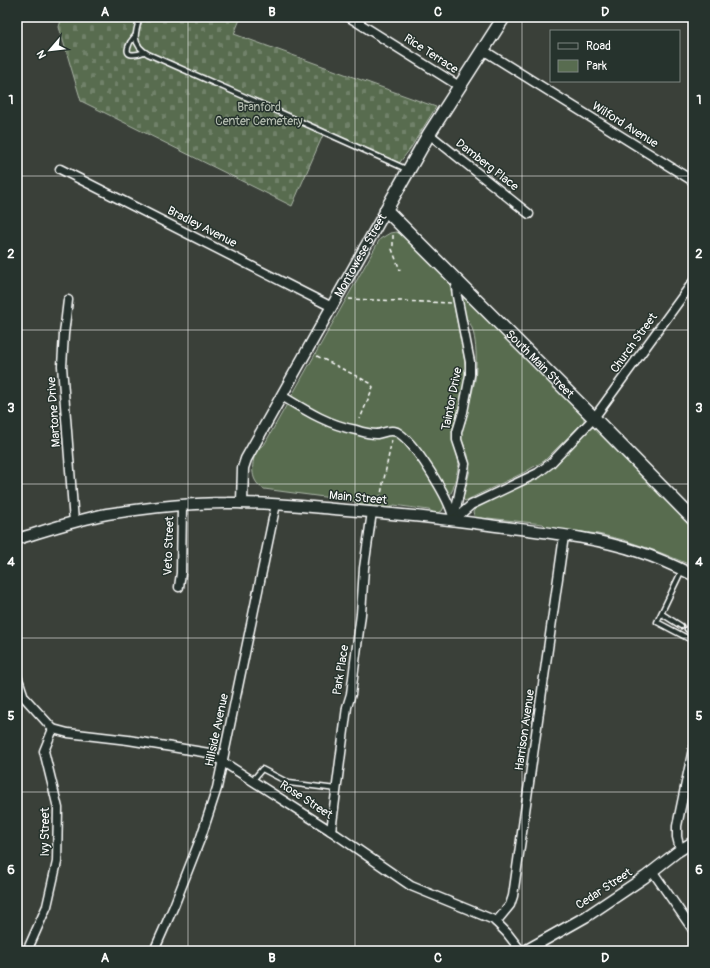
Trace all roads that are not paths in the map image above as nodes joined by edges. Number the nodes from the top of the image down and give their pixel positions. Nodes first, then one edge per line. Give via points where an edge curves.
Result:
1 (140, 17) edge
2 (349, 17) edge
3 (504, 17) edge
4 (135, 36) junction
5 (483, 50) junction
6 (144, 52) junction
7 (459, 86) junction
8 (429, 134) junction
9 (60, 169) dead end
10 (408, 170) junction
11 (693, 181) edge
12 (386, 210) junction
13 (530, 214) dead end
14 (458, 282) junction
15 (693, 283) edge
16 (68, 300) dead end
17 (332, 307) junction
18 (282, 396) junction
19 (594, 418) junction
20 (242, 503) junction
21 (276, 504) junction
22 (182, 506) junction
23 (372, 512) junction
24 (693, 519) edge
25 (454, 520) junction
26 (74, 522) junction
27 (564, 536) junction
28 (17, 539) edge
29 (683, 570) junction
30 (693, 575) edge
31 (179, 587) dead end
32 (662, 614) junction
33 (681, 626) dead end
34 (687, 629) dead end
35 (693, 634) edge
36 (693, 642) edge
37 (17, 676) edge
38 (21, 698) edge
39 (53, 729) junction
40 (693, 749) edge
41 (224, 761) junction
42 (253, 780) junction
43 (336, 789) junction
44 (331, 831) junction
45 (693, 842) edge
46 (680, 850) junction
47 (653, 872) junction
48 (496, 922) junction
49 (693, 930) edge
50 (27, 951) edge
51 (154, 951) edge
52 (521, 951) edge
53 (525, 951) edge

1 - 4 lane
2 - 7 street, Rice Terrace
3 - 5 main road, Montowese Street
4 - 6 lane via 138,46
4 - 6 lane via 128,45 128,52 135,56
5 - 7 main road, Montowese Street
5 - 11 street, Wilford Avenue
6 - 10 lane
7 - 8 main road, Montowese Street
8 - 10 main road, Montowese Street
8 - 13 street, Damberg Place
9 - 17 street, Bradley Avenue
10 - 12 main road, Montowese Street
12 - 14 main road, South Main Street
12 - 17 street, Montowese Street
14 - 19 main road, South Main Street
14 - 25 street, Taintor Drive via 457,296 471,371 457,432 465,464
15 - 19 street, Church Street
16 - 26 street, Martone Drive via 62,366
17 - 18 street, Montowese Street
18 - 20 street, Montowese Street via 244,462
18 - 25 street via 323,419 346,428 375,434 391,430 401,434 413,446 445,496
19 - 24 main road, South Main Street
19 - 25 street, Church Street via 545,468 471,505
20 - 21 street, Main Street
20 - 22 street, Main Street
21 - 23 street, Main Street
21 - 41 street, Hillside Avenue
22 - 26 street, Main Street via 120,512
22 - 31 street, Veto Street
23 - 25 street, Main Street
23 - 43 street, Park Place via 351,694
25 - 27 street, Main Street
26 - 28 street, Main Street
27 - 29 street, Main Street via 638,552
27 - 48 street, Harrison Avenue via 513,896 510,905
29 - 30 street, Main Street
29 - 32 lane
32 - 33 lane
32 - 36 lane via 657,622
34 - 35 lane
37 - 38 street
38 - 39 street
39 - 41 street, Rose Street via 198,750
39 - 50 street, Ivy Street via 44,751 58,808 57,862 47,906
40 - 46 street via 677,826
41 - 42 street, Rose Street
41 - 51 street, Hillside Avenue via 201,837
42 - 43 lane via 262,769 289,783
42 - 44 street, Rose Street
43 - 44 street, Park Place
44 - 48 street, Rose Street via 411,886
45 - 46 street, Cedar Street
46 - 47 street, Cedar Street
47 - 49 street
47 - 53 street, Cedar Street via 587,916
48 - 52 street, Rose Street

